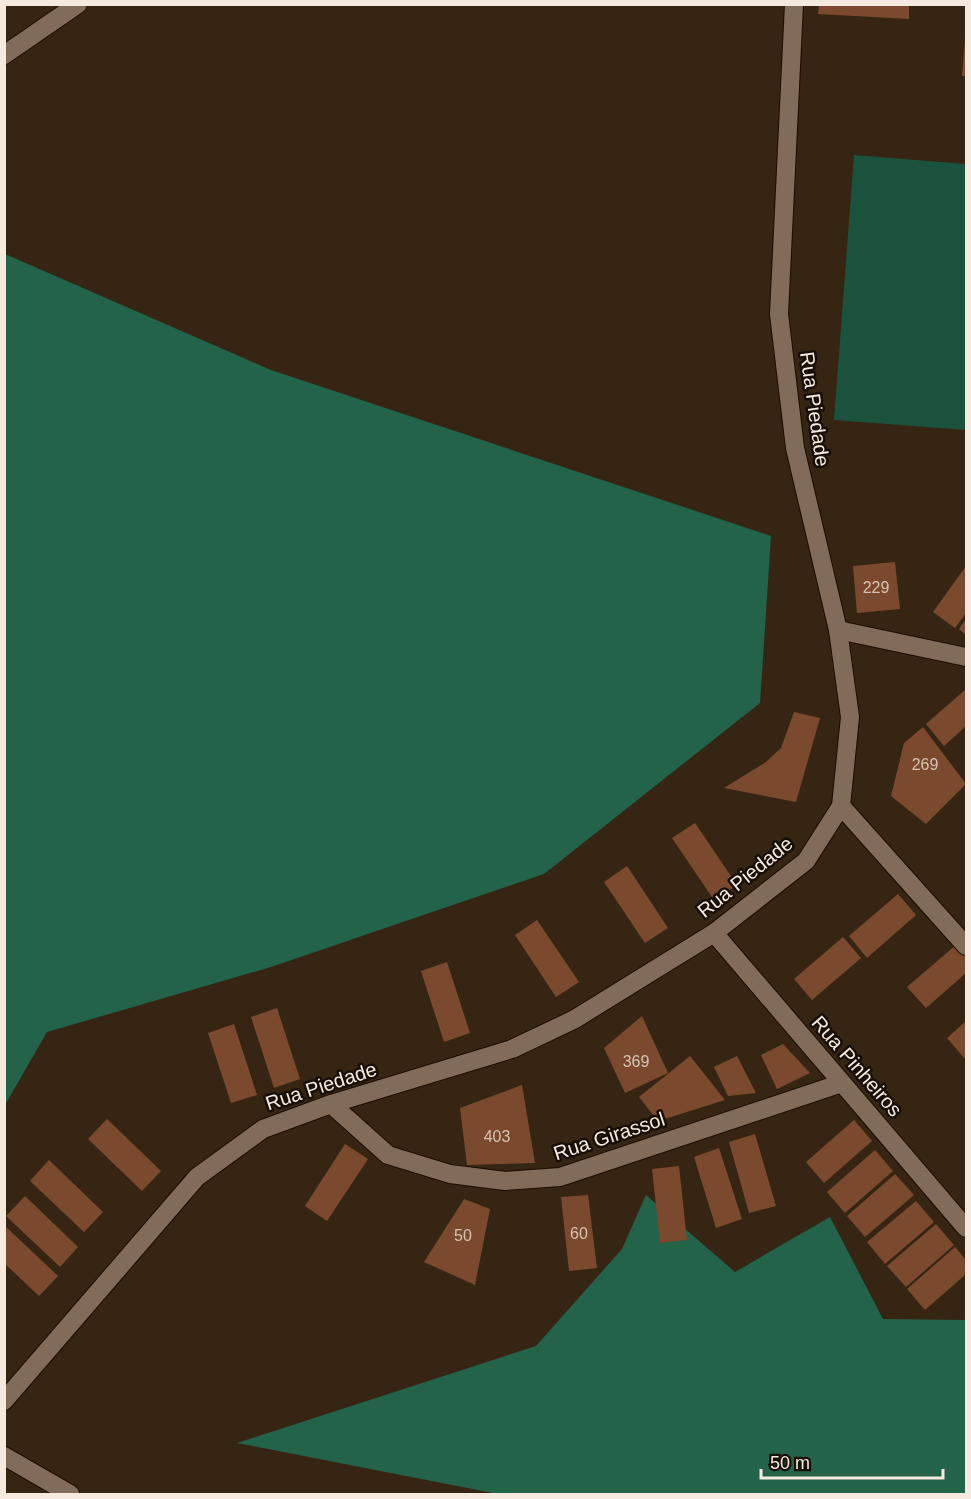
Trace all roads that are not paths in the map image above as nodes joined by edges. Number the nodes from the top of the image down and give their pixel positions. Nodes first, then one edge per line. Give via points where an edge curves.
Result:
1 (78, 4) edge
2 (794, 4) edge
3 (4, 55) edge
4 (838, 630) junction
5 (966, 657) edge
6 (841, 806) junction
7 (714, 933) junction
8 (966, 946) edge
9 (842, 1083) junction
10 (331, 1104) junction
11 (966, 1228) edge
12 (4, 1401) edge
13 (4, 1456) edge
14 (70, 1494) edge

1 - 3 street
2 - 4 street, Rua Piedade via 779,314 795,448
4 - 5 street
4 - 6 street, Rua Piedade via 850,717
6 - 7 street, Rua Piedade via 806,861
6 - 8 street
7 - 9 street, Rua Pinheiros
7 - 10 street, Rua Piedade via 576,1019 512,1049
9 - 10 street, Rua Girassol via 560,1177 505,1181 450,1174 388,1155
9 - 11 street, Rua Pinheiros
10 - 12 street, Rua Piedade via 263,1128 197,1177
13 - 14 street

